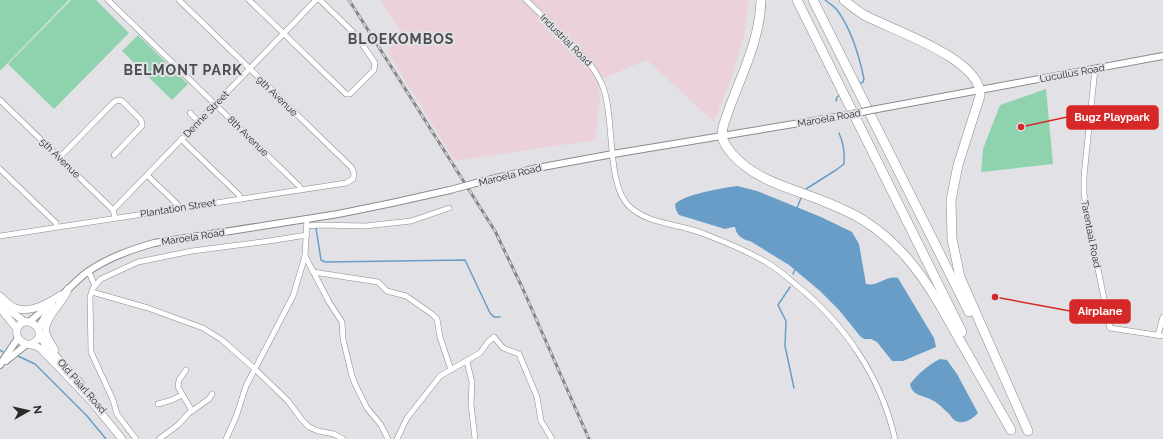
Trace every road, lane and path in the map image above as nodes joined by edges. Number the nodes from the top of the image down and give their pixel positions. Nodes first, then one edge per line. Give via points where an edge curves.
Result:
1 (108, 0) edge
2 (179, 0) edge
3 (249, 0) edge
4 (316, 0) edge
5 (320, 0) edge
6 (526, 0) edge
7 (761, 0) edge
8 (797, 0) edge
9 (813, 0) edge
10 (844, 0) edge
11 (284, 34) junction
12 (1163, 56) edge
13 (250, 69) junction
14 (1095, 69) junction
15 (981, 90) junction
16 (0, 100) edge
17 (215, 104) junction
18 (190, 113) dead end
19 (199, 122) junction
20 (722, 136) junction
21 (181, 139) junction
22 (613, 154) junction
23 (114, 155) dead end
24 (59, 158) junction
25 (0, 169) edge
26 (147, 175) junction
27 (354, 177) joint
28 (301, 190) junction
29 (240, 199) junction
30 (179, 208) junction
31 (448, 208) dead end
32 (113, 210) junction
33 (115, 218) junction
34 (307, 219) junction
35 (307, 226) junction
36 (57, 227) junction
37 (306, 235) junction
38 (0, 236) edge
39 (305, 256) junction
40 (89, 272) junction
41 (313, 272) junction
42 (95, 286) junction
43 (68, 289) junction
44 (92, 292) junction
45 (0, 296) edge
46 (58, 297) junction
47 (0, 303) edge
48 (0, 308) edge
49 (1163, 316) edge
50 (27, 322) junction
51 (18, 329) junction
52 (39, 331) junction
53 (1160, 335) edge
54 (18, 338) junction
55 (29, 344) junction
56 (60, 361) junction
57 (467, 362) junction
58 (0, 365) edge
59 (255, 369) junction
60 (186, 370) dead end
61 (451, 370) junction
62 (212, 394) dead end
63 (182, 395) junction
64 (158, 404) dead end
65 (192, 411) junction
66 (1011, 430) junction
67 (1030, 435) edge
68 (122, 439) edge
69 (127, 439) edge
70 (136, 439) edge
71 (159, 439) edge
72 (226, 439) edge
73 (343, 439) edge
74 (388, 439) edge
75 (397, 439) edge
76 (475, 439) edge
77 (552, 439) edge
78 (895, 439) edge
79 (1016, 439) edge

1 - 17 street, 8th Avenue
2 - 13 street, 9th Avenue
3 - 11 street
4 - 11 street, Denne Street
5 - 11 street via 356,35 375,61 374,70 349,94 346,94
6 - 22 street, Industrial Road via 589,61 598,75 606,98
7 - 20 highway via 752,50 725,120
8 - 66 highway
9 - 67 highway
10 - 15 highway via 863,14 952,58 972,74
11 - 13 street, Denne Street
12 - 14 street, Lucullus Road
13 - 17 street, Denne Street
13 - 27 street, 9th Avenue via 352,168
14 - 15 street, Lucullus Road
14 - 53 street, Tarentaal Road via 1084,193 1110,328
15 - 20 street, Maroela Road, bridge
15 - 67 highway via 960,158 951,200 952,239 960,277
16 - 24 street, 5th Avenue
17 - 19 street, Denne Street
17 - 28 street, 8th Avenue
18 - 19 street
19 - 21 street, Denne Street
20 - 22 street, Maroela Road
20 - 66 highway via 736,158 756,174 852,214 878,230 902,251 933,293
21 - 26 street, Denne Street
21 - 29 street via 239,195
22 - 34 street, Maroela Road, bridge via 537,168 392,204
22 - 78 street, Industrial Road via 619,189 628,205 637,213 714,238 766,262 823,308 848,338 869,370 886,406
23 - 24 street via 142,126 141,120 118,100
24 - 32 street, 5th Avenue
25 - 36 street
26 - 30 street
26 - 32 street, Denne Street
27 - 28 street, Plantation Street via 348,182
28 - 29 street, Plantation Street
29 - 30 street, Plantation Street
30 - 33 street, Plantation Street
31 - 35 street via 411,221 365,226
32 - 33 street
33 - 36 street, Plantation Street
34 - 35 street
34 - 40 street, Maroela Road via 154,243 122,253
35 - 37 street
36 - 38 street, Plantation Street
37 - 39 street
37 - 42 street via 192,251 138,262 101,279
39 - 41 street
39 - 59 street via 290,303
40 - 42 street
40 - 43 street, Maroela Road
41 - 61 street via 378,282 387,291 406,296 432,314 437,319
41 - 74 street via 342,322 343,340 355,384
42 - 44 street
43 - 46 street, Maroela Road
43 - 56 main road via 47,322 46,329
44 - 59 street via 148,308 203,328 222,340
44 - 70 street via 89,306 91,352 117,414
45 - 46 main road via 14,308 28,310
46 - 50 street, Maroela Road
46 - 52 street, Maroela Road via 41,323
47 - 50 main road
48 - 51 main road
49 - 53 street
50 - 51 main road
50 - 52 main road via 36,325
51 - 54 main road
52 - 55 main road via 37,340
52 - 56 main road, Old Paarl Road via 45,344
54 - 55 main road
54 - 58 street
55 - 58 street
55 - 68 main road, Old Paarl Road via 36,345 46,354 91,401
56 - 69 main road, Old Paarl Road
57 - 61 street
57 - 76 street via 472,382 471,404
57 - 77 street via 480,353 494,337 503,348 519,354 537,397 541,421
59 - 72 street
59 - 73 street via 288,401 302,420 323,435 334,434
60 - 63 street via 178,384
61 - 75 street via 437,380 407,418
62 - 65 street
63 - 64 street
63 - 65 street
65 - 71 street
66 - 79 highway

